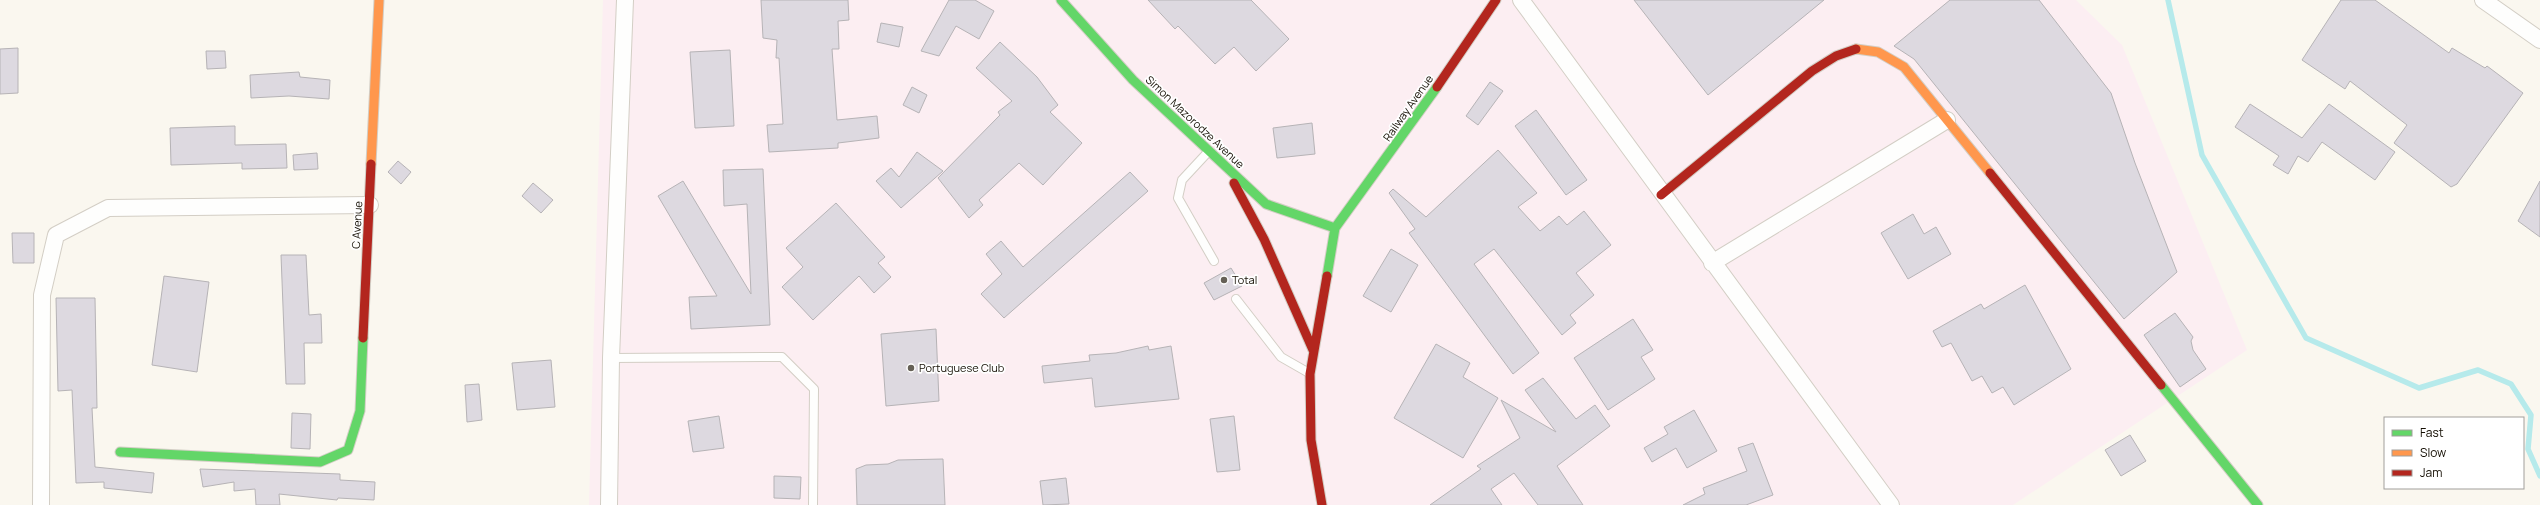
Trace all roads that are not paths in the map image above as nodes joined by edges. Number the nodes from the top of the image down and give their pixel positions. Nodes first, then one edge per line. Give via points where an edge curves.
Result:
1 (379, 0) edge
2 (625, 0) edge
3 (1061, 0) edge
4 (1496, 0) edge
5 (1520, 0) edge
6 (2483, 0) edge
7 (2540, 40) edge
8 (1947, 120) junction
9 (1209, 152) junction
10 (1228, 170) junction
11 (1661, 195) junction
12 (370, 204) junction
13 (1335, 228) junction
14 (1214, 261) dead end
15 (1712, 263) junction
16 (1236, 299) dead end
17 (1313, 350) junction
18 (611, 358) junction
19 (1310, 374) junction
20 (120, 452) dead end
21 (42, 505) edge
22 (610, 505) edge
23 (813, 505) edge
24 (1322, 505) edge
25 (1891, 505) edge
26 (2258, 505) edge

1 - 12 street, C Avenue
2 - 18 street
3 - 9 street, Simon Mazorodze Avenue via 1133,80
4 - 13 street, Railway Avenue via 1417,117
5 - 11 street
6 - 7 street
8 - 11 street via 1904,67 1886,53 1866,47 1835,56 1812,71
8 - 15 street
8 - 26 street
9 - 10 street, Simon Mazorodze Avenue
9 - 14 lane via 1182,180 1178,198
10 - 13 street, Simon Mazorodze Avenue via 1266,204
10 - 17 street via 1264,239
11 - 15 street
12 - 20 street, C Avenue via 360,411 348,450 320,462
12 - 21 street via 108,208 56,235 42,295
13 - 17 street
15 - 25 street
16 - 19 lane via 1280,357
17 - 19 street
18 - 22 street
18 - 23 lane via 782,357 814,389
19 - 24 street via 1311,440

